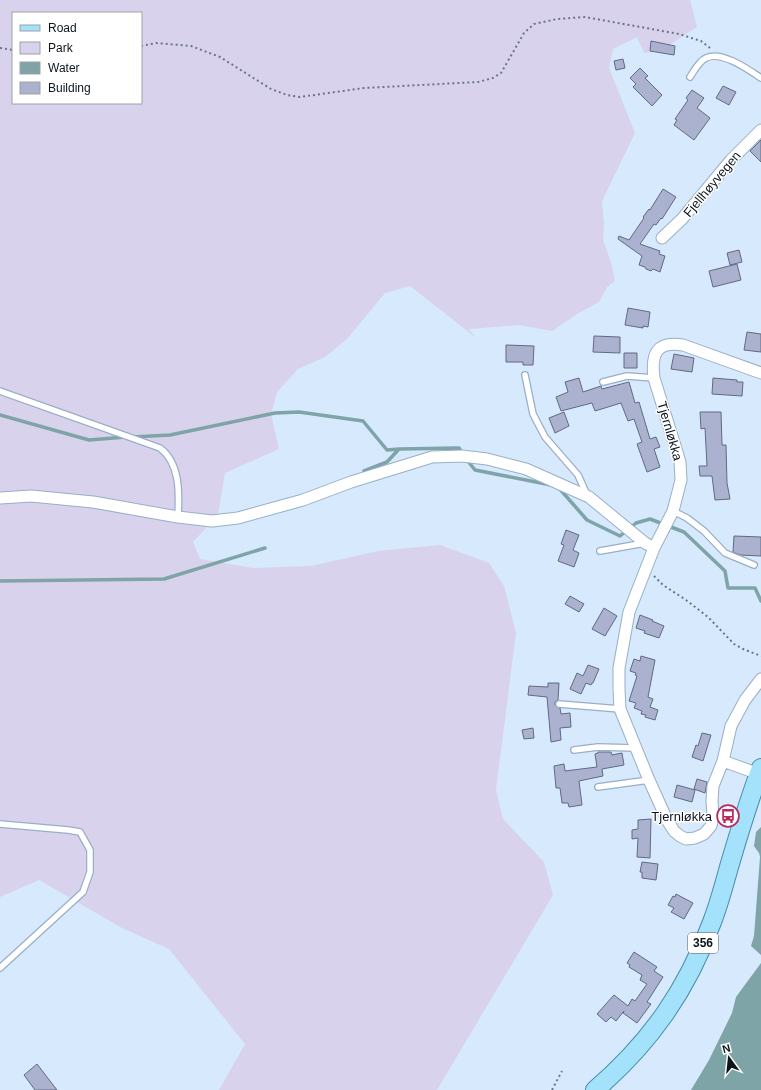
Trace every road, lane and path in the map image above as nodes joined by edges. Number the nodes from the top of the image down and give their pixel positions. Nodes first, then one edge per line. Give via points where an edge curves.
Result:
1 (142, 46) edge
2 (0, 48) edge
3 (12, 50) edge
4 (725, 58) junction
5 (690, 77) dead end
6 (761, 78) edge
7 (761, 130) edge
8 (662, 238) dead end
9 (761, 373) edge
10 (525, 375) dead end
11 (654, 378) junction
12 (603, 382) dead end
13 (0, 391) edge
14 (588, 497) junction
15 (0, 498) edge
16 (673, 511) junction
17 (178, 518) junction
18 (650, 546) junction
19 (600, 551) dead end
20 (754, 565) dead end
21 (646, 568) junction
22 (761, 656) edge
23 (761, 679) edge
24 (559, 704) dead end
25 (620, 709) junction
26 (636, 748) junction
27 (574, 750) dead end
28 (723, 761) junction
29 (760, 771) edge
30 (649, 780) junction
31 (598, 787) dead end
32 (0, 824) edge
33 (0, 968) edge
34 (562, 1071) dead end
35 (552, 1090) edge
36 (595, 1090) edge

1 - 4 path via 156,43 191,46 220,57 271,88 287,95 300,96 364,88 478,82 493,78 501,73 524,33 534,24 557,19 584,17 679,34 701,41
2 - 3 path
4 - 5 lane via 707,57
4 - 6 lane
7 - 8 street, Fjellhøyvegen
9 - 11 street, Tjernløkka via 683,344 672,343 657,351 654,356
10 - 14 lane via 536,420 545,437 578,475
11 - 12 lane via 626,376
11 - 16 street, Tjernløkka via 680,462 681,480
13 - 17 lane via 160,448 176,471 179,488
14 - 17 street via 526,469 487,459 462,456 432,457 303,500 238,518 212,521
14 - 18 street
15 - 17 street via 31,496 93,502
16 - 18 street, Tjernløkka
16 - 20 lane via 704,531 725,553
18 - 19 lane
18 - 21 street, Tjernløkka
21 - 22 path via 663,584 708,617 734,644
21 - 25 street, Tjernløkka via 629,612 624,636 619,668
23 - 28 street via 745,700 731,726
24 - 25 lane
25 - 26 street, Tjernløkka
26 - 27 lane via 598,747
26 - 30 street, Tjernløkka
28 - 29 street
28 - 30 street, Tjernløkka via 713,786 711,826 704,834 695,838 686,839 674,831
29 - 36 main road, 356 via 712,922 688,976 652,1032 635,1053
30 - 31 lane
32 - 33 lane via 80,832 90,850 90,872 83,892
34 - 35 path

